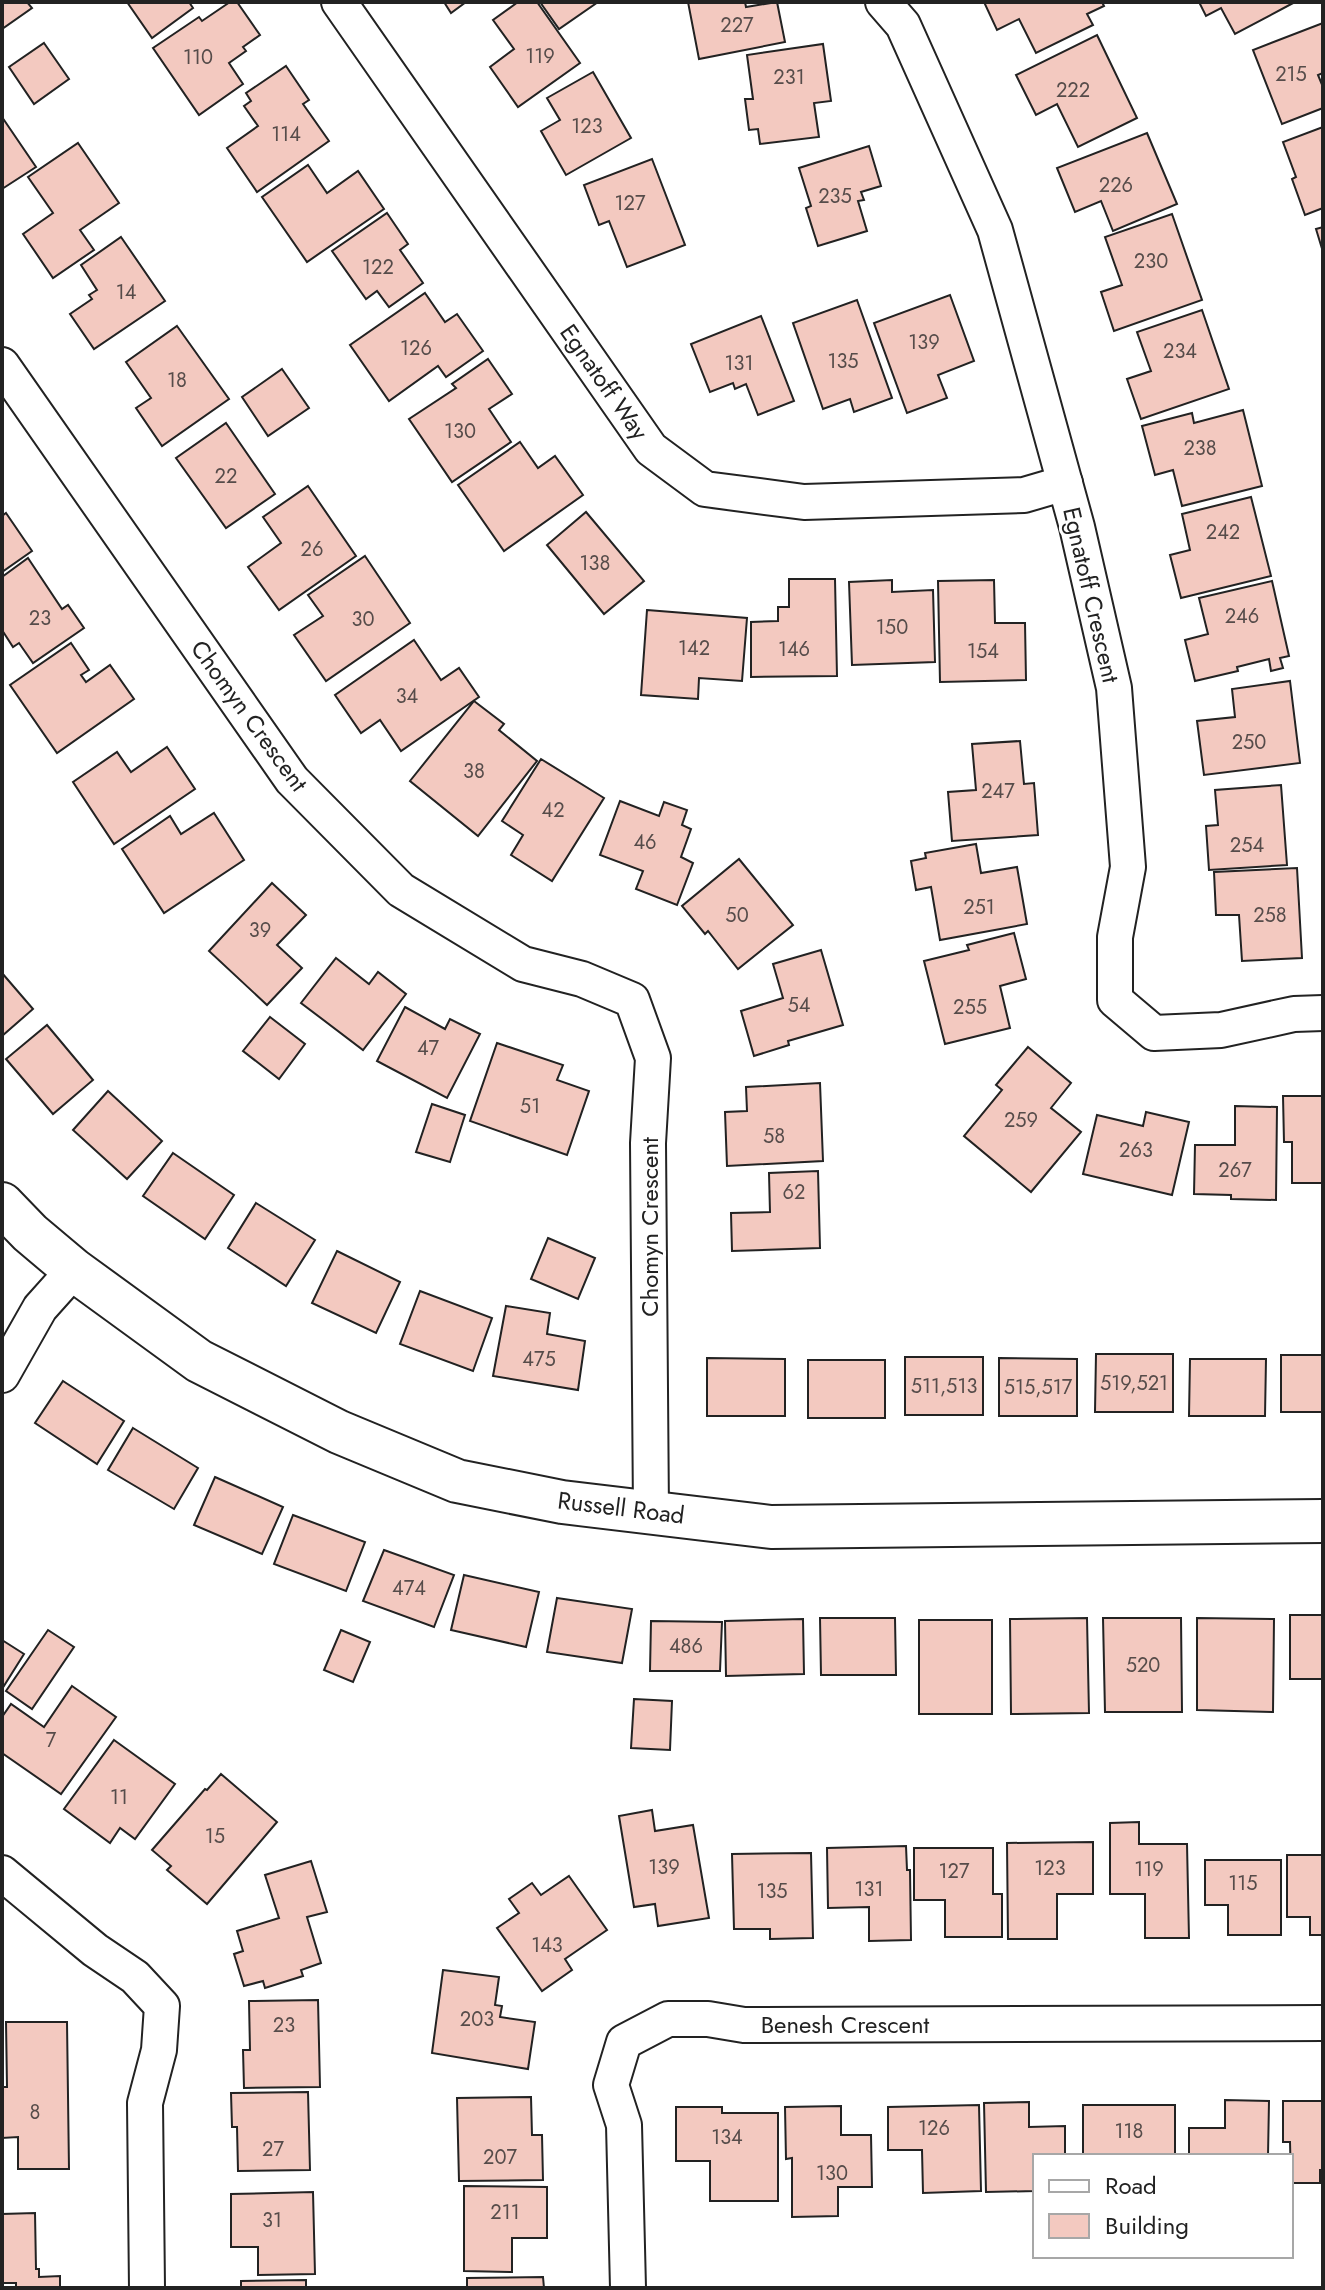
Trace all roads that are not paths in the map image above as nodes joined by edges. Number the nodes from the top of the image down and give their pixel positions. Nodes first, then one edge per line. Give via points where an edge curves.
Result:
1 (339, 2) edge
2 (883, 2) edge
3 (2, 365) edge
4 (1065, 483) junction
5 (1323, 1013) edge
6 (2, 1204) edge
7 (74, 1270) junction
8 (2, 1375) edge
9 (651, 1512) junction
10 (1323, 1521) edge
11 (2, 1873) edge
12 (1323, 2023) edge
13 (147, 2288) edge
14 (628, 2288) edge

1 - 4 street, Egnatoff Way via 651,449 705,489 804,502 1024,495
2 - 4 street, Egnatoff Crescent via 903,25 995,230
3 - 9 street, Chomyn Crescent via 292,780 390,879 523,964 582,979 632,1000 653,1058 648,1143
4 - 5 street, Egnatoff Crescent via 1114,688 1128,867 1115,937 1115,1000 1154,1033 1221,1030
6 - 7 street, Russell Road
7 - 8 street via 40,1308
7 - 9 street, Russell Road via 199,1361 339,1432 457,1481 562,1502
9 - 10 street, Russell Road via 771,1527
11 - 13 street via 135,1977 162,2006 159,2050 145,2103
12 - 14 street, Benesh Crescent via 744,2025 668,2019 624,2042 611,2085 624,2125

